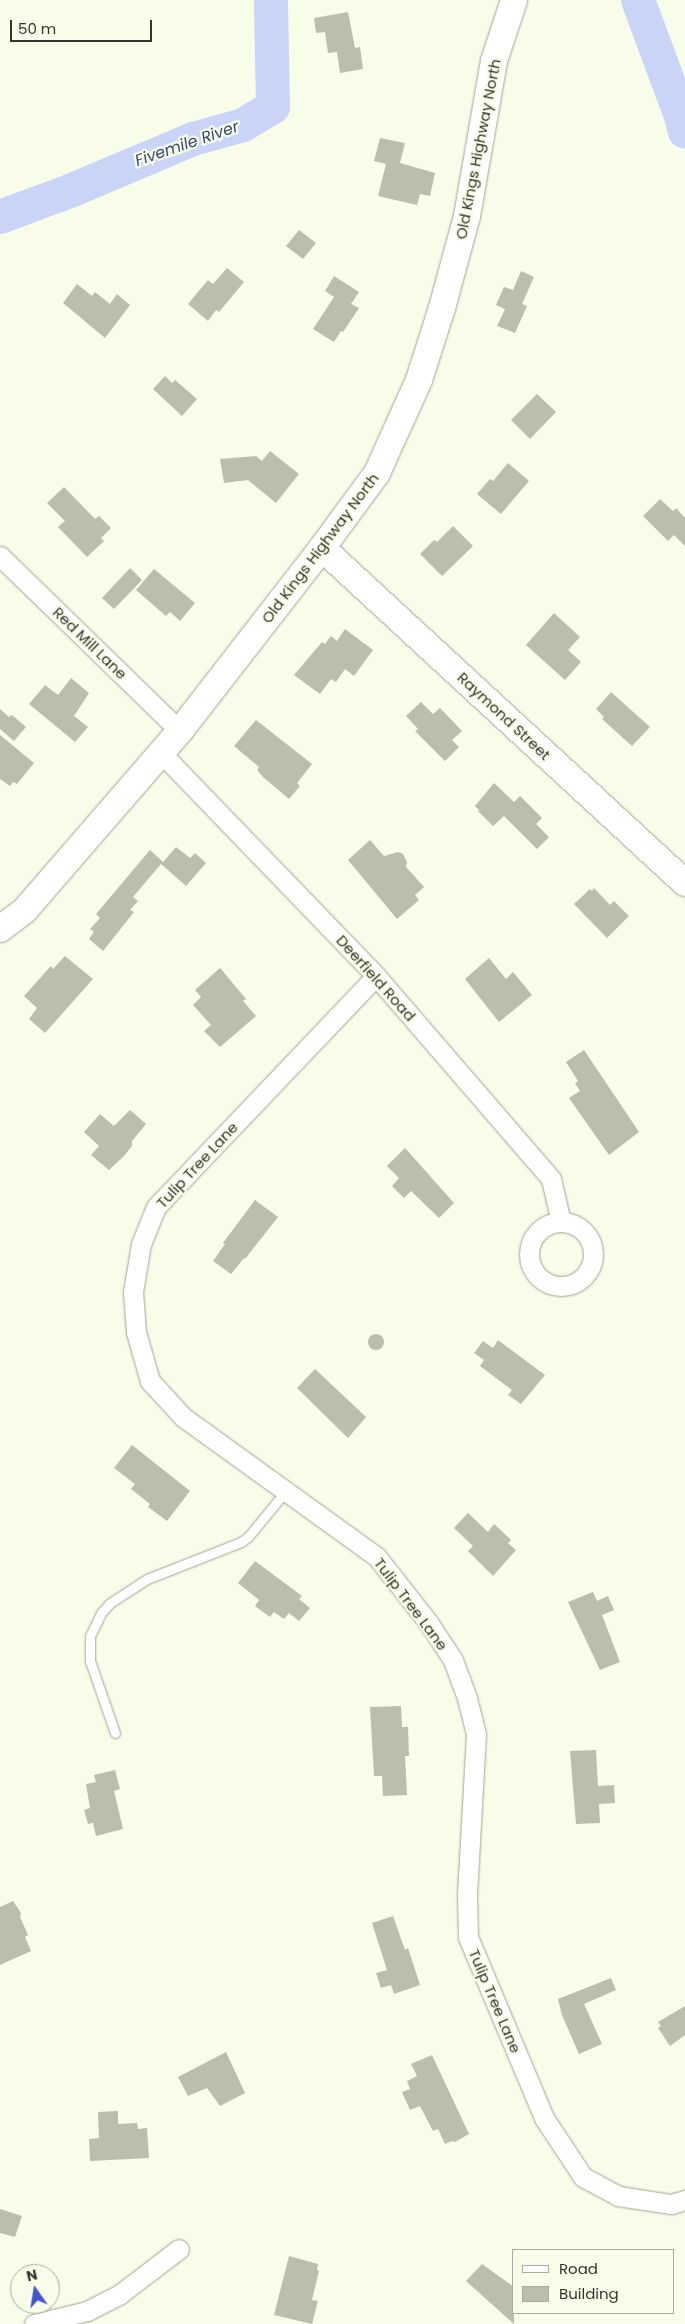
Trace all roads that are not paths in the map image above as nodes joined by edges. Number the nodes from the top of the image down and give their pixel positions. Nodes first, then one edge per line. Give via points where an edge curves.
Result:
1 (514, 0) edge
2 (322, 548) junction
3 (0, 556) edge
4 (180, 731) junction
5 (161, 753) junction
6 (685, 883) edge
7 (0, 929) edge
8 (376, 976) junction
9 (561, 1222) dead end
10 (285, 1492) junction
11 (115, 1733) dead end
12 (685, 2200) edge
13 (179, 2249) dead end
14 (34, 2324) edge

1 - 2 main road, Old Kings Highway North via 494,61 467,216 419,380 376,472
2 - 4 main road, Old Kings Highway North
2 - 6 main road, Raymond Street
3 - 4 street, Red Mill Lane
4 - 5 main road, Old Kings Highway North
5 - 7 main road, Old Kings Highway North via 24,910
5 - 8 street, Deerfield Road
8 - 9 street, Deerfield Road via 551,1179
8 - 10 street, Tulip Tree Lane via 156,1207 141,1244 134,1292 136,1332 150,1381 183,1417
10 - 11 lane via 241,1542 147,1579 101,1613 90,1636 90,1661
10 - 12 street, Tulip Tree Lane via 377,1557 453,1660 476,1734 467,1894 468,1937 544,2118 583,2177 618,2196 671,2204
13 - 14 street via 120,2294 87,2312

